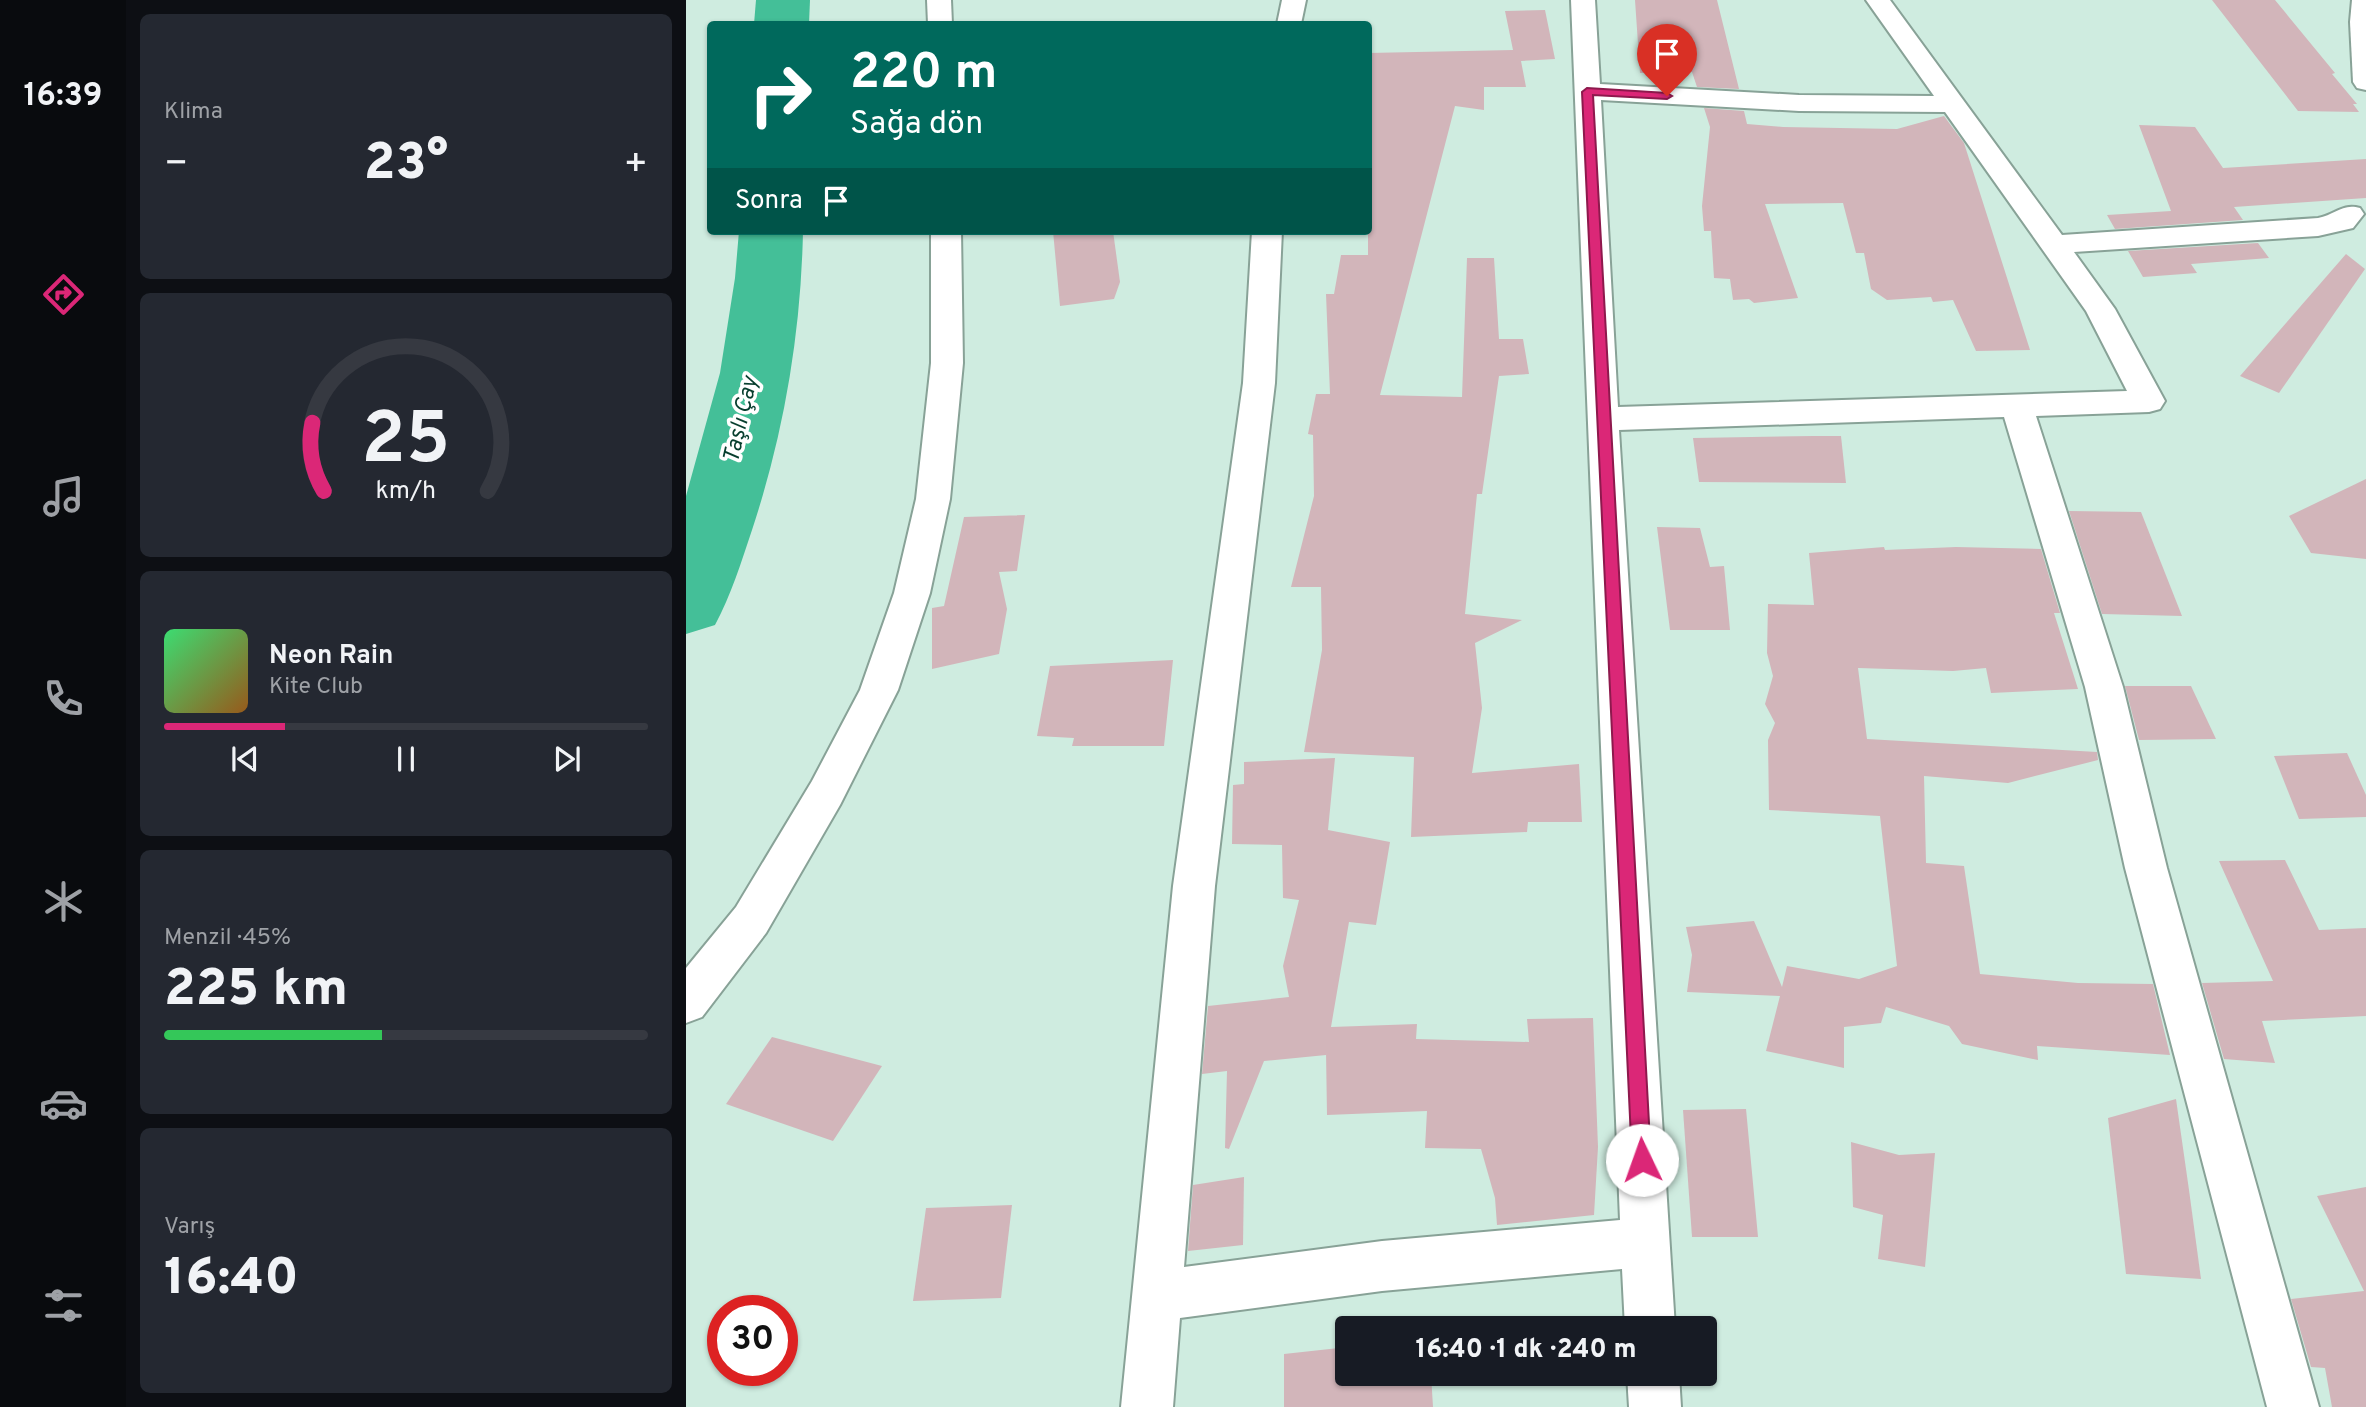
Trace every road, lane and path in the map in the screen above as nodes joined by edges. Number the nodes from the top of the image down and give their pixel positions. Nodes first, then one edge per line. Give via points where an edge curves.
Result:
1 (939, 0) edge
2 (1294, 0) edge
3 (1583, 0) edge
4 (1878, 0) edge
5 (2364, 0) edge
6 (940, 21) edge
7 (1290, 21) edge
8 (2366, 82) edge
9 (1587, 92) junction
10 (1952, 104) junction
11 (2350, 214) dead end
12 (946, 235) edge
13 (1267, 235) edge
14 (2054, 244) junction
15 (2017, 405) junction
16 (1602, 419) junction
17 (686, 1002) edge
18 (1646, 1242) junction
19 (1158, 1296) junction
20 (1649, 1316) edge
21 (1654, 1386) edge
22 (1147, 1407) edge
23 (1655, 1407) edge
24 (2293, 1407) edge

1 - 6 street
2 - 7 street
3 - 9 street
4 - 10 street
5 - 8 street
9 - 10 street via 1799,103
9 - 16 street
10 - 14 street
11 - 14 street via 2343,222 2318,227
12 - 17 street via 947,363 933,499 912,593 879,690 826,793 751,920
13 - 19 street via 1259,383 1194,886
14 - 15 street via 2100,309 2149,401
15 - 16 street
15 - 24 street via 2104,687 2146,868
16 - 18 street
18 - 19 street via 1382,1266
18 - 20 street
19 - 22 street
21 - 23 street

